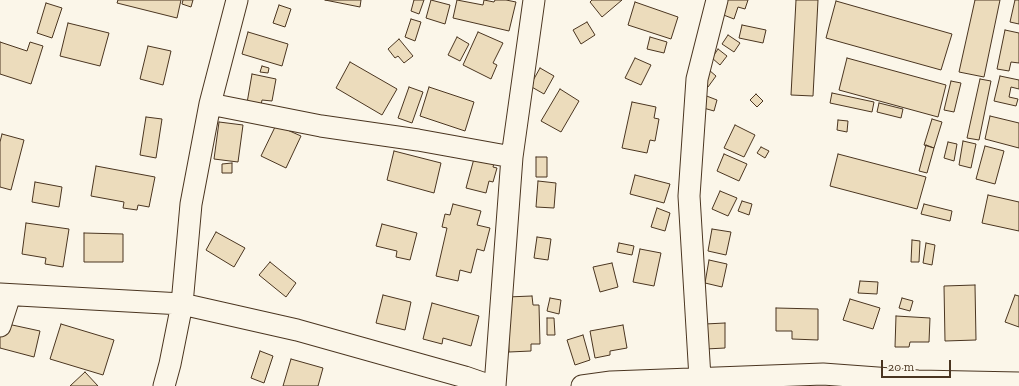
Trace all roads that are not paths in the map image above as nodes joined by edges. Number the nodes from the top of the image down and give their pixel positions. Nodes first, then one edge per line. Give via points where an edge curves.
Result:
1 (236, 0) edge
2 (534, 0) edge
3 (717, 0) edge
4 (210, 104) junction
5 (512, 157) junction
6 (5, 294) edge
7 (182, 304) junction
8 (0, 326) edge
9 (700, 378) junction
10 (917, 383) edge
11 (1019, 383) edge
12 (164, 386) edge
13 (491, 386) edge
14 (496, 386) edge
15 (582, 386) edge

1 - 4 street
2 - 5 street
3 - 9 street via 697,79 689,196
4 - 5 street via 320,126
4 - 7 street via 191,204
5 - 14 street
6 - 7 street
6 - 8 street
7 - 12 street
7 - 13 street via 297,330
9 - 10 street via 822,374
9 - 15 street via 610,382
10 - 11 street

